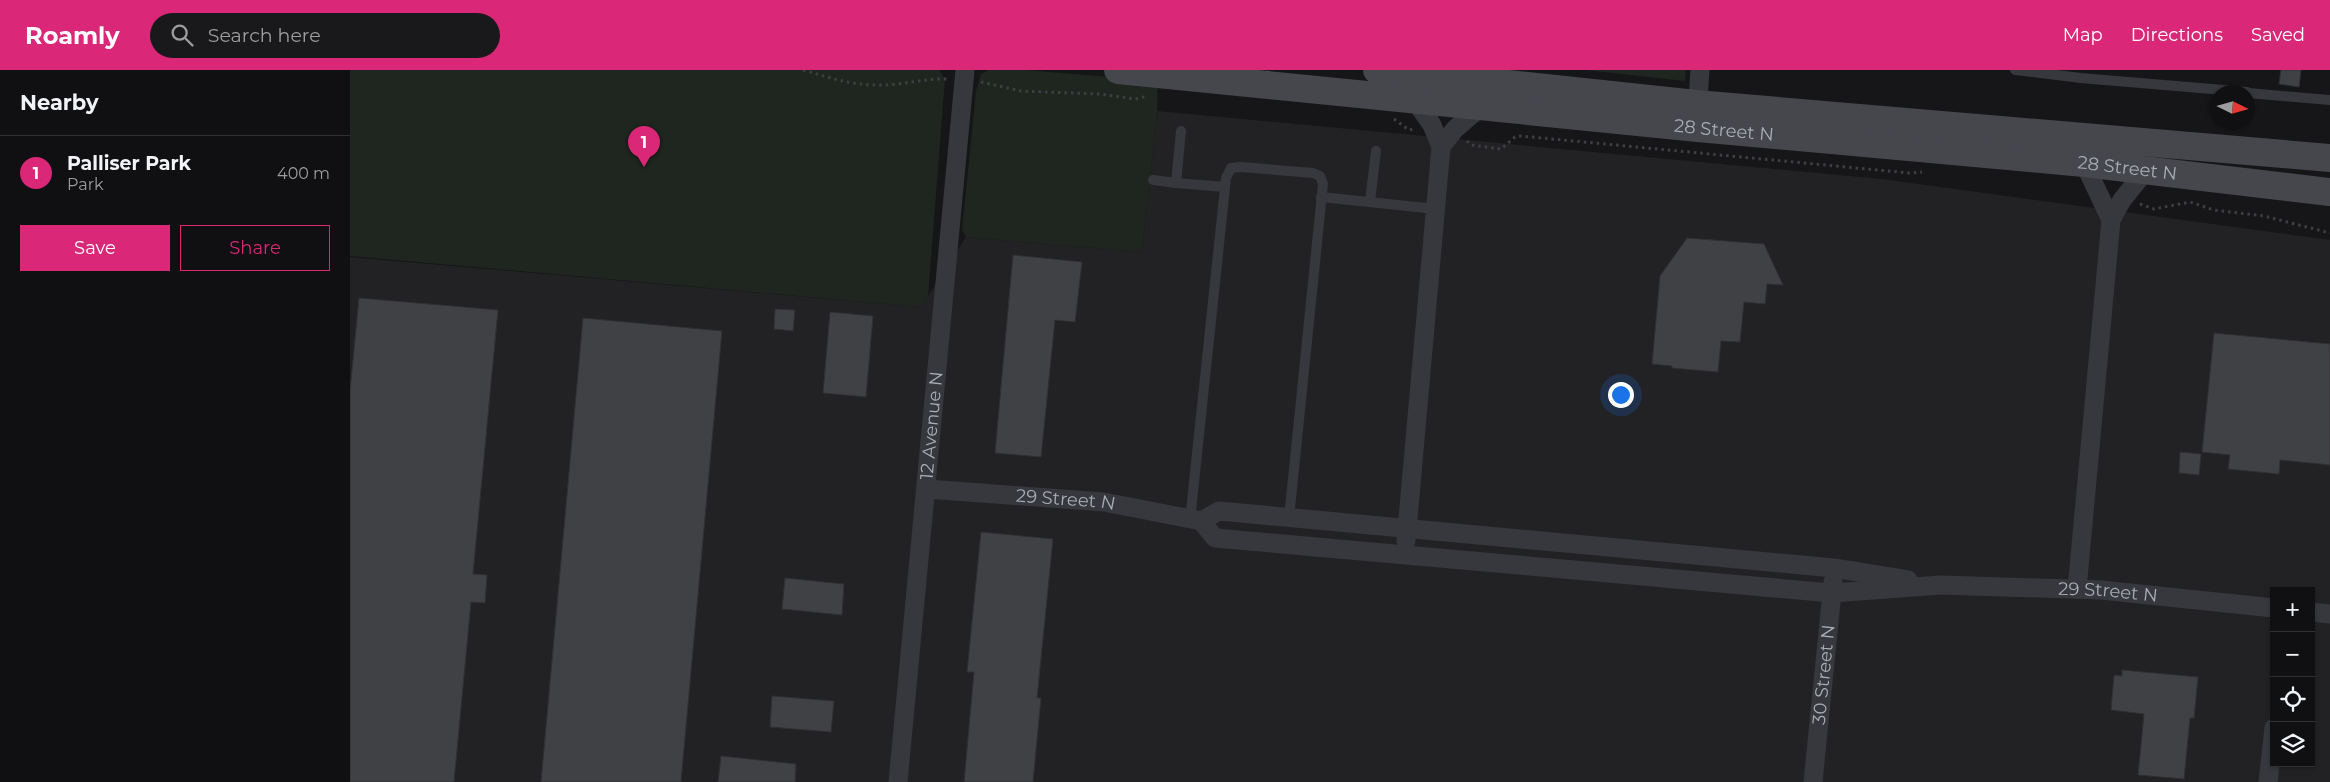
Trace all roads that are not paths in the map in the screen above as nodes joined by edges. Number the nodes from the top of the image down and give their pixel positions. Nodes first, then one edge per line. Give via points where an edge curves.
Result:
1 (1118, 70) edge
2 (1378, 70) edge
3 (1700, 70) edge
4 (2014, 70) edge
5 (964, 75) edge
6 (2210, 90) edge
7 (2255, 94) edge
8 (1414, 98) junction
9 (2330, 100) edge
10 (1482, 106) junction
11 (1697, 116) junction
12 (1181, 132) dead end
13 (1441, 147) junction
14 (1376, 151) dead end
15 (2330, 158) edge
16 (2084, 163) junction
17 (2147, 169) junction
18 (1153, 180) dead end
19 (1176, 183) junction
20 (1225, 187) junction
21 (2330, 192) edge
22 (1321, 197) junction
23 (1370, 202) junction
24 (1436, 209) junction
25 (2111, 220) junction
26 (927, 489) junction
27 (1289, 518) junction
28 (1196, 520) junction
29 (1408, 528) junction
30 (1405, 555) junction
31 (1834, 568) junction
32 (1941, 585) junction
33 (2077, 589) junction
34 (1832, 593) junction
35 (2270, 608) edge
36 (2315, 612) edge
37 (2330, 614) edge
38 (2270, 764) edge
39 (898, 782) edge
40 (1813, 782) edge
41 (2268, 782) edge

1 - 8 main road, 28 Street N
2 - 11 main road, 28 Street N
3 - 11 street
4 - 6 lane
5 - 26 street, 12 Avenue N
7 - 9 lane
8 - 10 main road, 28 Street N
8 - 13 street via 1432,125
10 - 11 main road, 28 Street N
10 - 13 street via 1455,129
11 - 15 main road, 28 Street N
11 - 16 main road, 28 Street N
12 - 19 lane
13 - 24 street
14 - 23 lane
16 - 17 main road, 28 Street N
16 - 25 street
17 - 21 main road, 28 Street N
17 - 25 street
18 - 19 lane
19 - 20 lane
20 - 22 lane via 1231,168 1236,167 1313,173 1320,176
20 - 28 lane
22 - 23 lane
22 - 27 lane
23 - 24 lane
24 - 29 street
25 - 33 street
26 - 28 street, 29 Street N via 1104,502
26 - 39 street, 12 Avenue N
27 - 28 street via 1219,511
27 - 29 street
28 - 30 street via 1215,538
29 - 30 street
29 - 31 street
30 - 34 street
31 - 32 street
31 - 34 street, 30 Street N
32 - 33 street, 29 Street N
32 - 34 street
33 - 35 street, 29 Street N
34 - 40 street, 30 Street N
36 - 37 street
38 - 41 street

